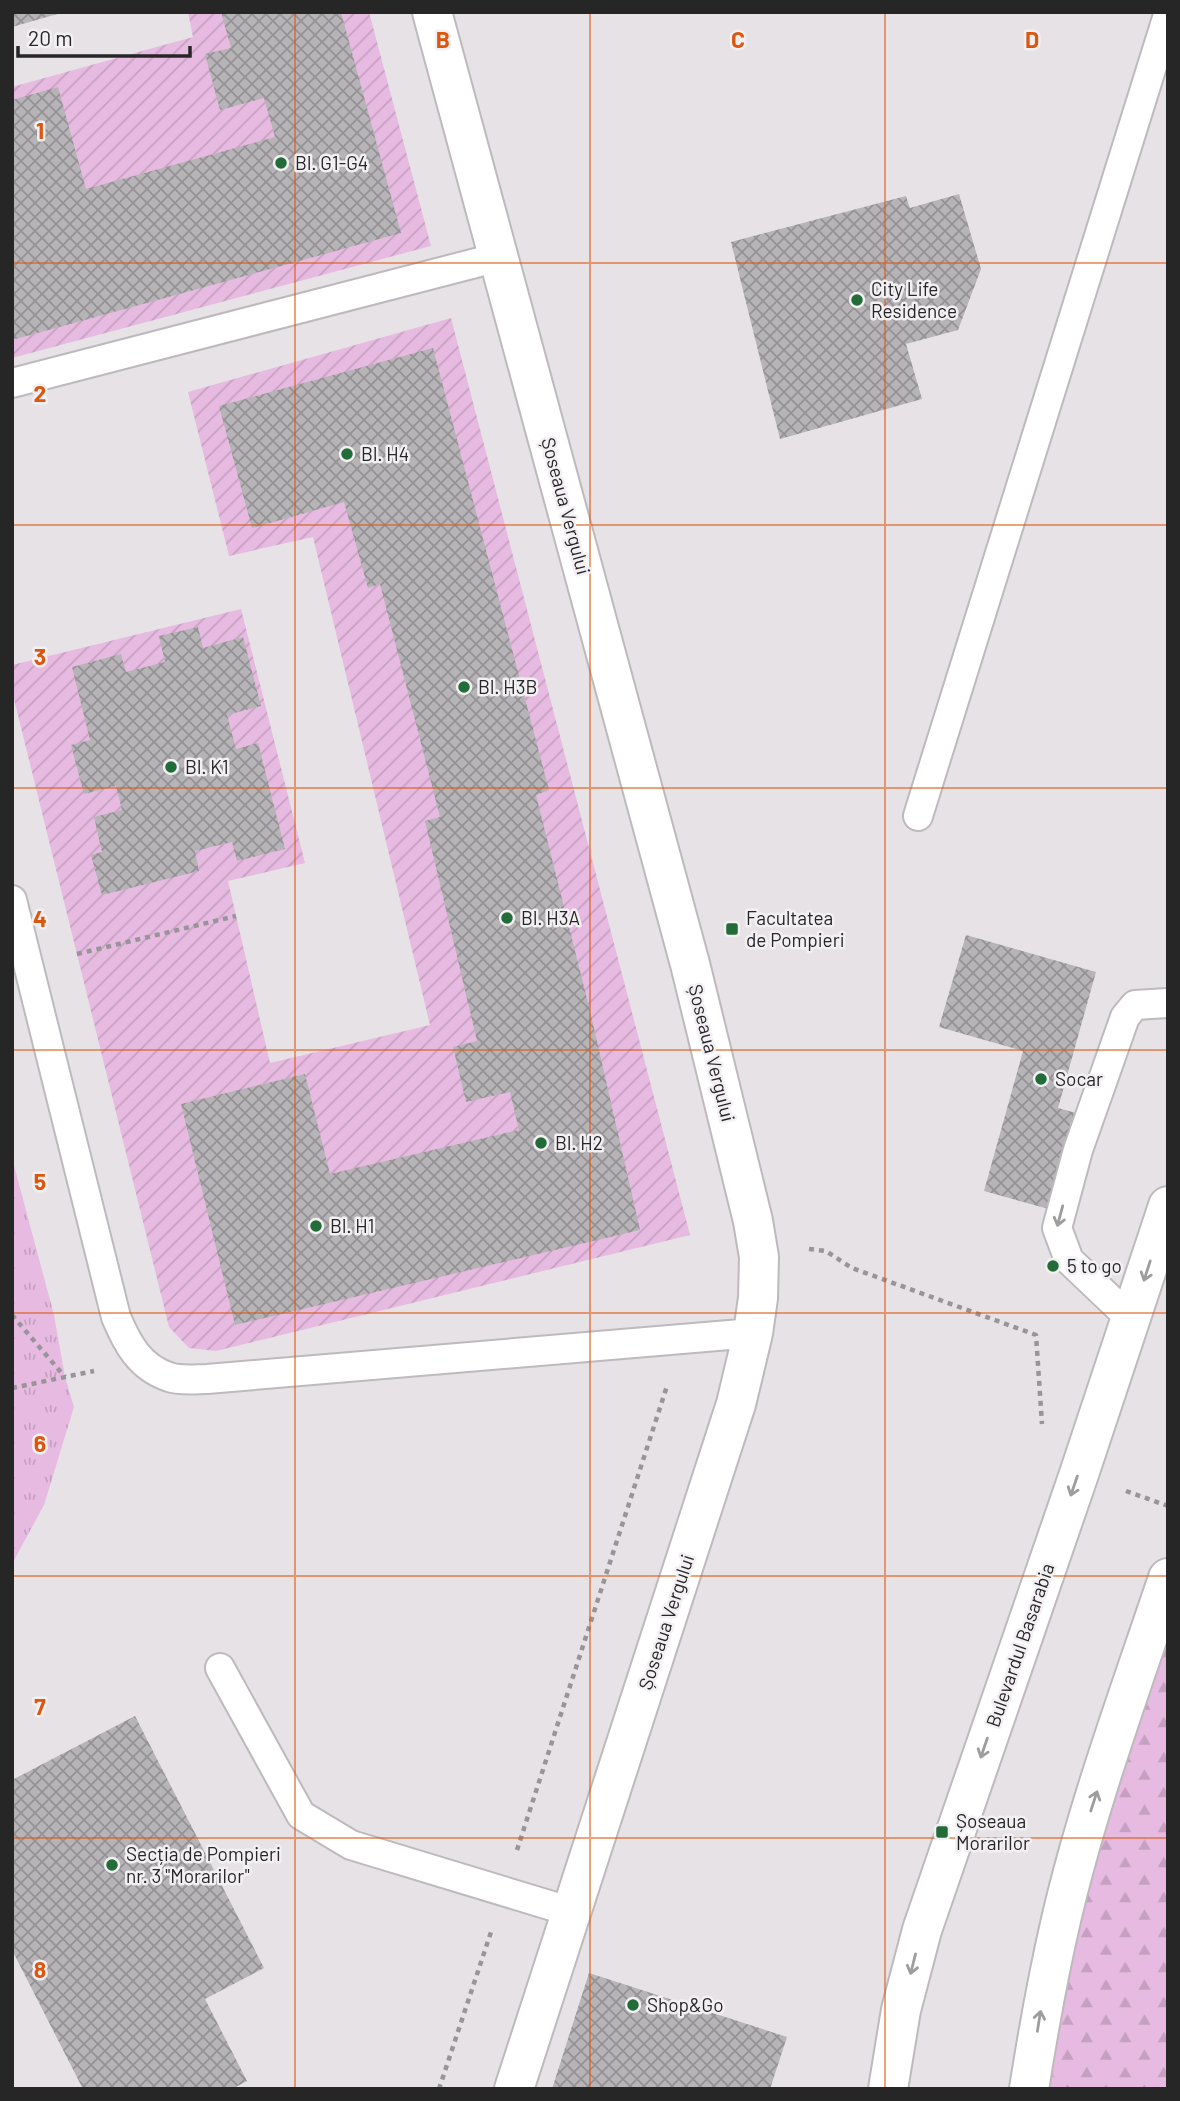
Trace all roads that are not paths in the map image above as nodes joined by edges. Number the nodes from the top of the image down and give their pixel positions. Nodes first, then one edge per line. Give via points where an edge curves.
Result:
1 (432, 12) edge
2 (1168, 15) edge
3 (499, 257) junction
4 (12, 383) edge
5 (918, 816) dead end
6 (12, 900) edge
7 (1168, 1003) edge
8 (1168, 1206) edge
9 (1131, 1319) junction
10 (753, 1333) junction
11 (1168, 1578) edge
12 (220, 1668) dead end
13 (572, 1912) junction
14 (514, 2089) edge
15 (888, 2089) edge
16 (1029, 2089) edge

1 - 3 main road, Șoseaua Vergului
2 - 5 lane
3 - 4 lane
3 - 10 main road, Șoseaua Vergului via 743,1174 760,1257
6 - 10 lane via 117,1317 125,1340 141,1362 170,1377 208,1379
7 -> 9 lane via 1135,1005 1125,1017 1078,1150 1057,1228 1069,1260
8 -> 9 main road, Bulevardul Basarabia
9 -> 15 main road, Bulevardul Basarabia via 922,1930 901,2010
10 - 13 main road, Șoseaua Vergului via 736,1404
16 -> 11 main road via 1061,1918
12 - 13 lane via 300,1815 351,1845
13 - 14 main road, Șoseaua Vergului

